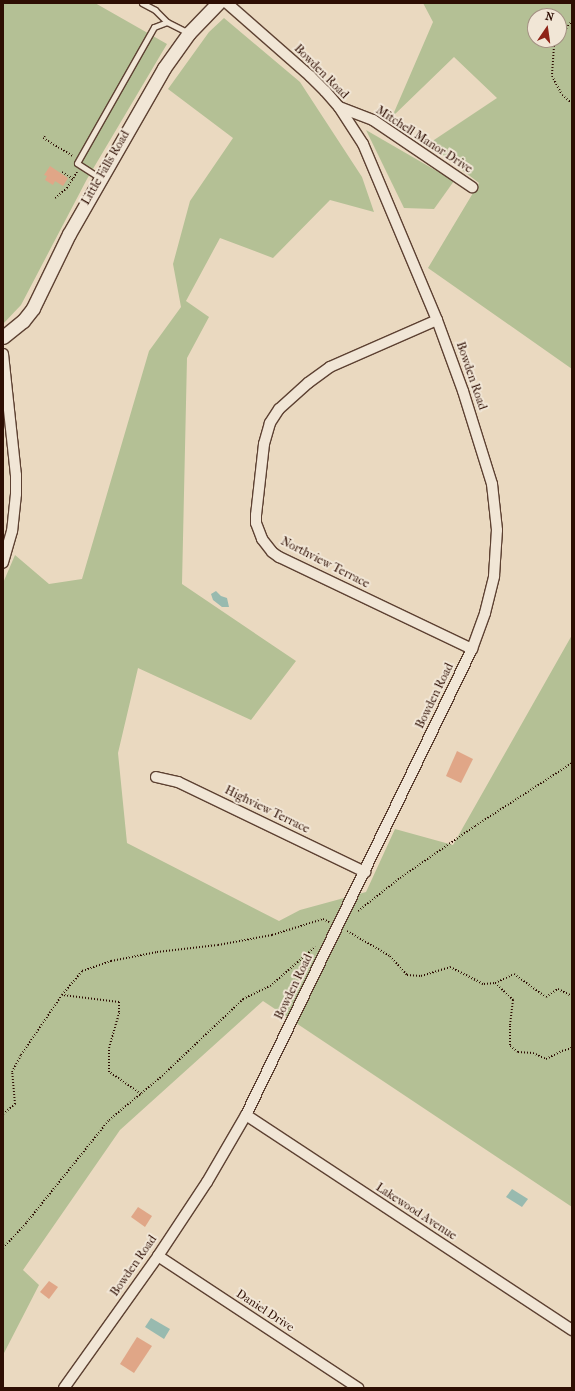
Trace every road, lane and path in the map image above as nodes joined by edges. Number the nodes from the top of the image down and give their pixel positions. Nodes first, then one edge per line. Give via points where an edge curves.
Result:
1 (142, 3) edge
2 (218, 3) edge
3 (227, 3) edge
4 (167, 22) junction
5 (190, 33) junction
6 (554, 48) edge
7 (572, 103) edge
8 (339, 107) junction
9 (45, 136) dead end
10 (79, 159) junction
11 (81, 166) junction
12 (62, 172) dead end
13 (100, 178) junction
14 (73, 179) junction
15 (472, 187) dead end
16 (55, 198) dead end
17 (437, 320) junction
18 (3, 337) edge
19 (3, 354) edge
20 (3, 563) edge
21 (472, 649) junction
22 (572, 762) edge
23 (156, 777) dead end
24 (365, 872) junction
25 (357, 912) dead end
26 (339, 926) junction
27 (316, 946) dead end
28 (495, 983) junction
29 (62, 995) junction
30 (572, 996) edge
31 (572, 1048) edge
32 (141, 1094) junction
33 (3, 1114) edge
34 (246, 1115) junction
35 (3, 1248) edge
36 (158, 1256) junction
37 (572, 1330) edge
38 (64, 1388) edge
39 (358, 1388) edge

1 - 4 lane via 155,10
2 - 5 street, Little Falls Road
3 - 8 street, Bowden Road via 310,76
4 - 5 lane
4 - 10 lane via 154,27
5 - 13 street, Little Falls Road via 164,68
6 - 7 path via 552,76 562,95
8 - 15 street, Mitchell Manor Drive via 373,120
8 - 17 street, Bowden Road via 363,144
9 - 10 path via 43,138
10 - 11 lane via 77,164
11 - 13 lane
11 - 14 path
12 - 14 path
13 - 18 street, Little Falls Road via 33,308 19,325
14 - 16 path
17 - 21 street, Bowden Road via 463,391 495,501 497,541 494,576 485,613
17 - 21 street, Northview Terrace via 330,367 279,409 270,422 264,444 256,523 264,542 279,557
19 - 20 street via 16,494 12,531
21 - 24 street, Bowden Road
22 - 25 path via 400,878
23 - 24 street, Highview Terrace via 178,782
24 - 26 street, Bowden Road
26 - 28 path via 390,956 407,975 421,976 450,967 484,984
26 - 29 path via 323,919 272,935 111,961 82,971
26 - 34 street, Bowden Road
27 - 32 path via 270,986 243,999
28 - 30 path via 514,974 546,997 558,989
28 - 31 path via 513,1000 510,1046 518,1052 533,1053 546,1059
29 - 32 path via 119,1002 119,1012 109,1048 108,1072
29 - 33 path via 12,1072 15,1104
32 - 35 path via 109,1120
34 - 36 street, Bowden Road via 207,1182
34 - 37 street, Lakewood Avenue
36 - 38 street, Bowden Road
36 - 39 street, Daniel Drive

